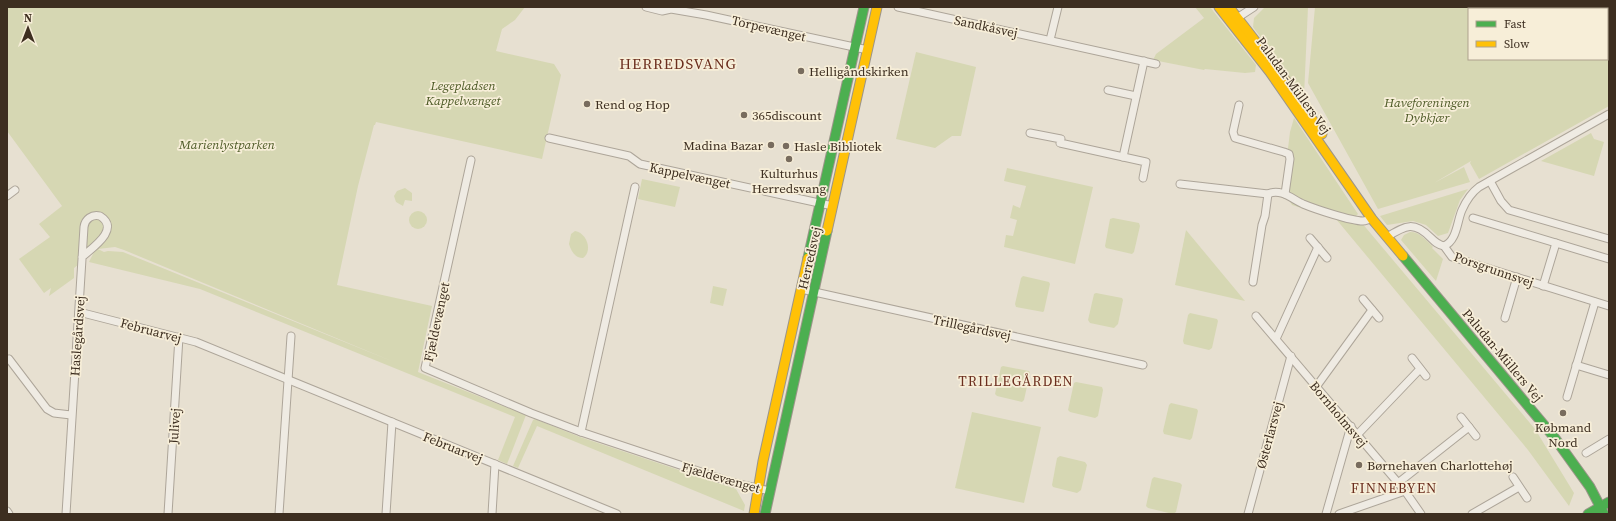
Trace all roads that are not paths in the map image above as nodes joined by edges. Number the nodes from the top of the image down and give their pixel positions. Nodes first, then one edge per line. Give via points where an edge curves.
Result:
1 (646, 7) edge
2 (864, 7) edge
3 (877, 7) edge
4 (898, 7) edge
5 (1058, 7) edge
6 (1219, 7) edge
7 (1229, 7) edge
8 (1254, 7) edge
9 (1235, 20) junction
10 (1050, 40) junction
11 (854, 48) junction
12 (868, 50) junction
13 (1144, 61) junction
14 (1156, 64) dead end
15 (1108, 90) dead end
16 (1136, 96) junction
17 (1239, 105) dead end
18 (1609, 114) edge
19 (1030, 132) dead end
20 (549, 138) dead end
21 (1123, 157) junction
22 (471, 160) dead end
23 (1143, 178) dead end
24 (1490, 181) junction
25 (1180, 184) dead end
26 (634, 187) dead end
27 (15, 190) dead end
28 (1268, 194) junction
29 (1285, 194) junction
30 (7, 196) edge
31 (820, 204) junction
32 (833, 206) junction
33 (1473, 218) dead end
34 (1372, 219) junction
35 (1310, 238) dead end
36 (1387, 238) junction
37 (1609, 239) edge
38 (1556, 243) junction
39 (1444, 246) junction
40 (1318, 247) junction
41 (82, 257) junction
42 (1327, 258) dead end
43 (1609, 259) edge
44 (1517, 277) junction
45 (1253, 282) dead end
46 (1544, 286) junction
47 (801, 289) junction
48 (814, 292) junction
49 (1363, 299) dead end
50 (1595, 302) junction
51 (1609, 306) edge
52 (1372, 310) junction
53 (79, 312) junction
54 (1256, 316) dead end
55 (1379, 318) dead end
56 (1505, 318) dead end
57 (291, 336) dead end
58 (179, 337) junction
59 (1276, 339) junction
60 (1291, 356) junction
61 (1412, 358) dead end
62 (9, 359) dead end
63 (1143, 365) dead end
64 (1576, 365) junction
65 (1420, 369) junction
66 (1609, 375) edge
67 (1426, 376) dead end
68 (288, 380) junction
69 (1316, 387) junction
70 (1567, 397) dead end
71 (71, 415) junction
72 (1461, 417) dead end
73 (392, 422) junction
74 (1351, 426) junction
75 (1469, 427) junction
76 (581, 432) junction
77 (1357, 435) junction
78 (1476, 436) dead end
79 (1609, 439) edge
80 (1586, 453) dead end
81 (495, 464) junction
82 (1513, 477) dead end
83 (1398, 483) junction
84 (1520, 487) junction
85 (758, 488) junction
86 (770, 491) junction
87 (1405, 491) junction
88 (1527, 498) dead end
89 (1609, 502) edge
90 (598, 506) junction
91 (1603, 510) edge
92 (7, 511) edge
93 (10, 514) edge
94 (66, 514) edge
95 (168, 514) edge
96 (279, 514) edge
97 (386, 514) edge
98 (492, 514) edge
99 (597, 514) edge
100 (617, 514) edge
101 (754, 514) edge
102 (765, 514) edge
103 (1248, 514) edge
104 (1326, 514) edge
105 (1339, 514) edge
106 (1421, 514) edge
107 (1472, 514) edge
108 (1588, 514) edge

1 - 11 street, Torpevænget via 706,15
2 - 11 street, Herredsvej
3 - 12 street, Herredsvej
4 - 10 street, Sandkåsvej
5 - 10 street
6 - 9 street, Paludan-Müllers Vej
7 - 9 street, Paludan-Müllers Vej
8 - 9 street
9 - 34 street, Paludan-Müllers Vej
10 - 13 street, Sandkåsvej
11 - 12 street, Torpevænget
11 - 31 street, Herredsvej
12 - 32 street, Herredsvej
13 - 14 street, Sandkåsvej
13 - 16 street
15 - 16 street
16 - 21 street
17 - 29 street via 1233,132 1235,138 1289,154
18 - 24 street
19 - 21 street via 1061,139 1060,143
20 - 31 street, Kappelvænget via 629,156 640,164
21 - 23 street via 1146,162
22 - 76 street, Fjældevænget via 425,368
24 - 37 street via 1509,210
24 - 39 street via 1468,198 1453,238
25 - 28 street
26 - 76 street
27 - 30 street
28 - 29 street
28 - 45 street
29 - 34 street via 1303,204 1339,215 1363,221
31 - 32 street, Kappelvænget
31 - 47 street, Herredsvej
32 - 48 street, Herredsvej
33 - 38 street
34 - 36 street, Paludan-Müllers Vej
35 - 40 street
36 - 39 street, Porsgrunnsvej via 1408,226 1422,230
36 - 91 street, Paludan-Müllers Vej via 1542,423 1590,487
38 - 43 street
38 - 46 street, Porsgrunnsvej
39 - 44 street, Porsgrunnsvej via 1452,257
40 - 42 street
40 - 59 street
41 - 41 street, Haslegårdsvej via 107,232 106,222 100,216 93,216 84,223
41 - 53 street, Haslegårdsvej
44 - 46 street, Porsgrunnsvej
44 - 56 street
46 - 50 street, Porsgrunnsvej
47 - 48 street, Trillegårdsvej
47 - 85 street, Herredsvej
48 - 63 street, Trillegårdsvej
48 - 86 street, Herredsvej
49 - 52 street
50 - 51 street, Porsgrunnsvej
50 - 64 street
52 - 55 street
52 - 69 street
53 - 58 street, Februarvej
53 - 71 street, Haslegårdsvej
54 - 59 street, Bornholmsvej
57 - 68 street
58 - 68 street, Februarvej
58 - 95 street, Julivej
59 - 60 street, Bornholmsvej
60 - 69 street, Bornholmsvej
60 - 103 street, Østerlarsvej
61 - 65 street
62 - 71 street via 47,409 54,413
64 - 66 street
64 - 70 street
65 - 67 street
65 - 77 street
68 - 73 street, Februarvej
68 - 96 street
69 - 74 street, Bornholmsvej
71 - 94 street, Haslegårdsvej
72 - 75 street
73 - 81 street, Februarvej
73 - 97 street
74 - 77 street, Bornholmsvej
74 - 104 street
75 - 78 street
75 - 83 street
76 - 85 street, Fjældevænget via 734,483
77 - 83 street, Bornholmsvej
79 - 80 street via 1595,444
81 - 90 street, Februarvej
81 - 98 street
82 - 84 street
83 - 87 street, Bornholmsvej
84 - 88 street
84 - 107 street
85 - 86 street, Fjældevænget
85 - 101 street, Herredsvej
86 - 102 street, Herredsvej
87 - 105 street
87 - 106 street, Bornholmsvej
89 - 91 street
90 - 99 street
90 - 100 street, Februarvej
91 - 108 street
92 - 93 street

